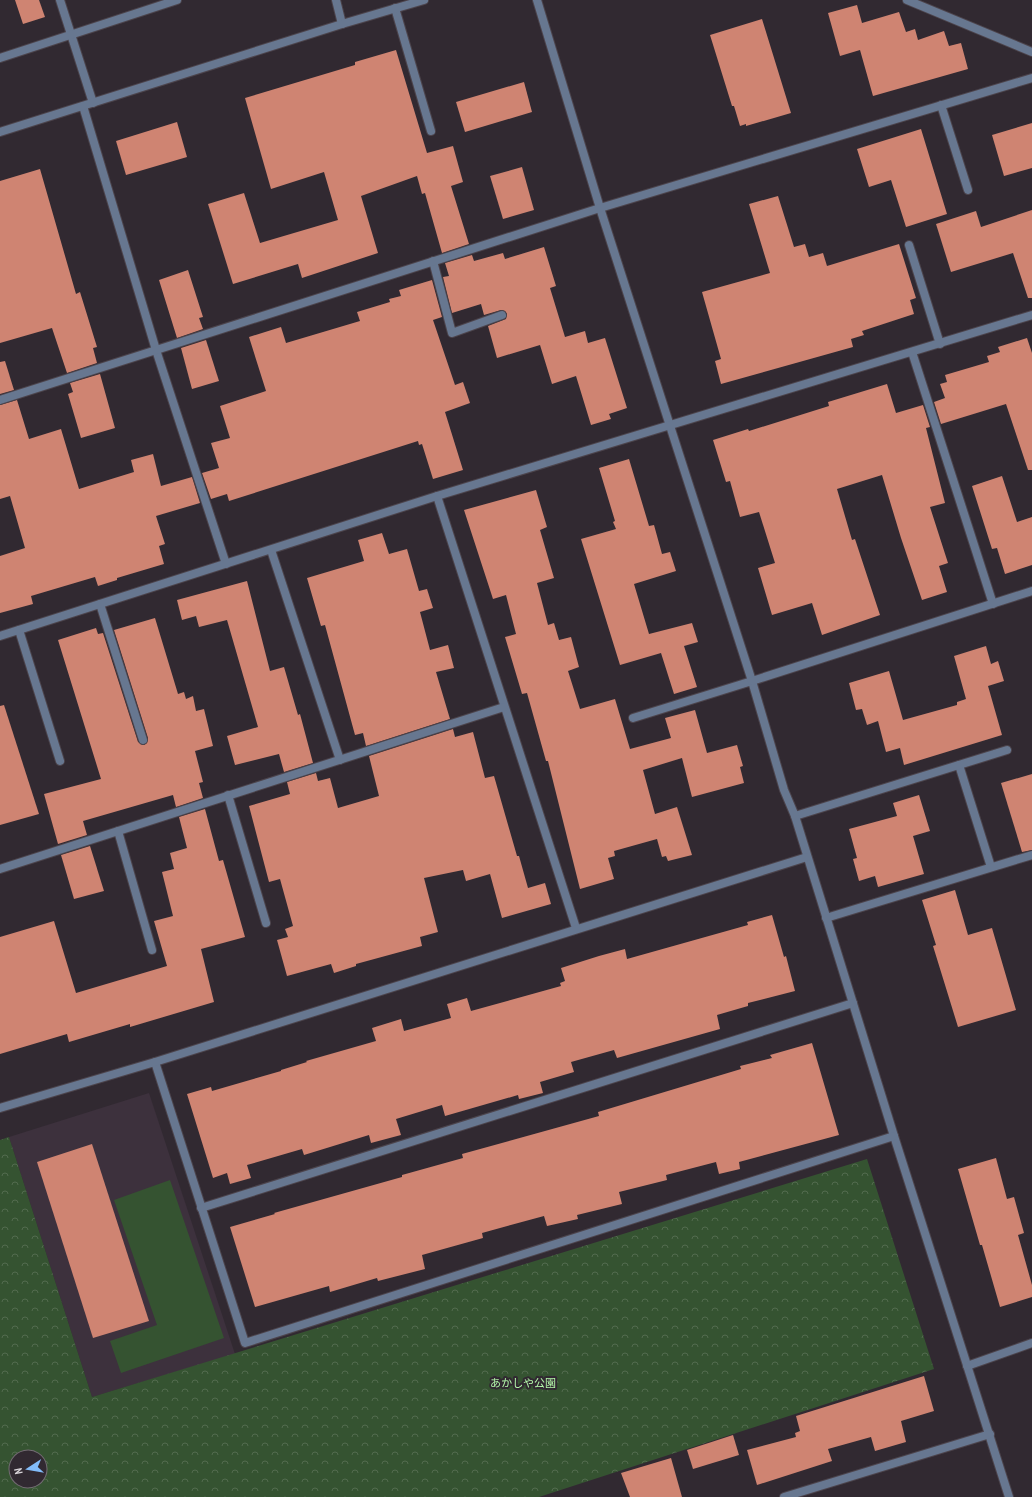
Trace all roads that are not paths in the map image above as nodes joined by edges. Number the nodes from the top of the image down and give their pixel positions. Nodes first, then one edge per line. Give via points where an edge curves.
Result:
1 (60, 0) edge
2 (178, 0) edge
3 (336, 0) edge
4 (424, 0) edge
5 (537, 0) edge
6 (907, 0) edge
7 (395, 8) junction
8 (342, 24) junction
9 (71, 36) junction
10 (1032, 52) edge
11 (0, 58) edge
12 (1032, 78) edge
13 (93, 103) junction
14 (941, 105) junction
15 (83, 106) junction
16 (431, 131) dead end
17 (0, 132) edge
18 (968, 190) dead end
19 (600, 208) junction
20 (909, 245) dead end
21 (433, 262) junction
22 (502, 315) dead end
23 (1032, 315) edge
24 (940, 344) junction
25 (156, 350) junction
26 (912, 352) junction
27 (0, 400) edge
28 (671, 426) junction
29 (437, 496) junction
30 (271, 550) junction
31 (226, 564) junction
32 (1032, 592) edge
33 (100, 604) junction
34 (992, 604) junction
35 (19, 630) junction
36 (0, 636) edge
37 (752, 681) junction
38 (504, 707) junction
39 (633, 718) dead end
40 (143, 740) dead end
41 (1007, 750) dead end
42 (340, 760) junction
43 (60, 761) dead end
44 (959, 765) junction
45 (228, 795) junction
46 (795, 816) junction
47 (118, 831) junction
48 (1032, 855) edge
49 (807, 857) junction
50 (991, 867) junction
51 (0, 869) edge
52 (826, 918) junction
53 (266, 923) dead end
54 (576, 928) junction
55 (152, 950) dead end
56 (853, 1003) junction
57 (155, 1062) junction
58 (0, 1108) edge
59 (894, 1136) junction
60 (201, 1208) junction
61 (1032, 1343) edge
62 (967, 1366) junction
63 (990, 1434) junction
64 (784, 1497) edge
65 (1010, 1497) edge

1 - 9 street
2 - 9 street
3 - 8 street
4 - 7 street
5 - 19 street
6 - 10 street
7 - 8 street
7 - 16 street
8 - 13 street
9 - 11 street
9 - 13 street
12 - 14 street
13 - 15 street
14 - 18 street
14 - 19 street
15 - 17 street
15 - 25 street
19 - 21 street
19 - 28 street
20 - 24 street
21 - 22 street via 452,332
21 - 25 street
23 - 24 street
24 - 26 street
25 - 27 street
25 - 31 street
26 - 28 street
26 - 34 street
28 - 29 street
28 - 37 street
29 - 30 street
29 - 38 street
30 - 31 street
30 - 42 street
31 - 33 street
32 - 34 street
33 - 35 street
33 - 40 street
34 - 37 street
35 - 36 street
35 - 43 street
37 - 39 street
37 - 46 street via 784,790
38 - 42 street
38 - 54 street
41 - 44 street
42 - 45 street
44 - 46 street
44 - 50 street
45 - 47 street
45 - 53 street
46 - 49 street
47 - 51 street
47 - 55 street
48 - 50 street
49 - 52 street
49 - 54 street
50 - 52 street
52 - 56 street
54 - 57 street
56 - 59 street
56 - 60 street
57 - 58 street
57 - 60 street
59 - 60 street via 245,1344
59 - 62 street
61 - 62 street
62 - 63 street
63 - 64 street
63 - 65 street

